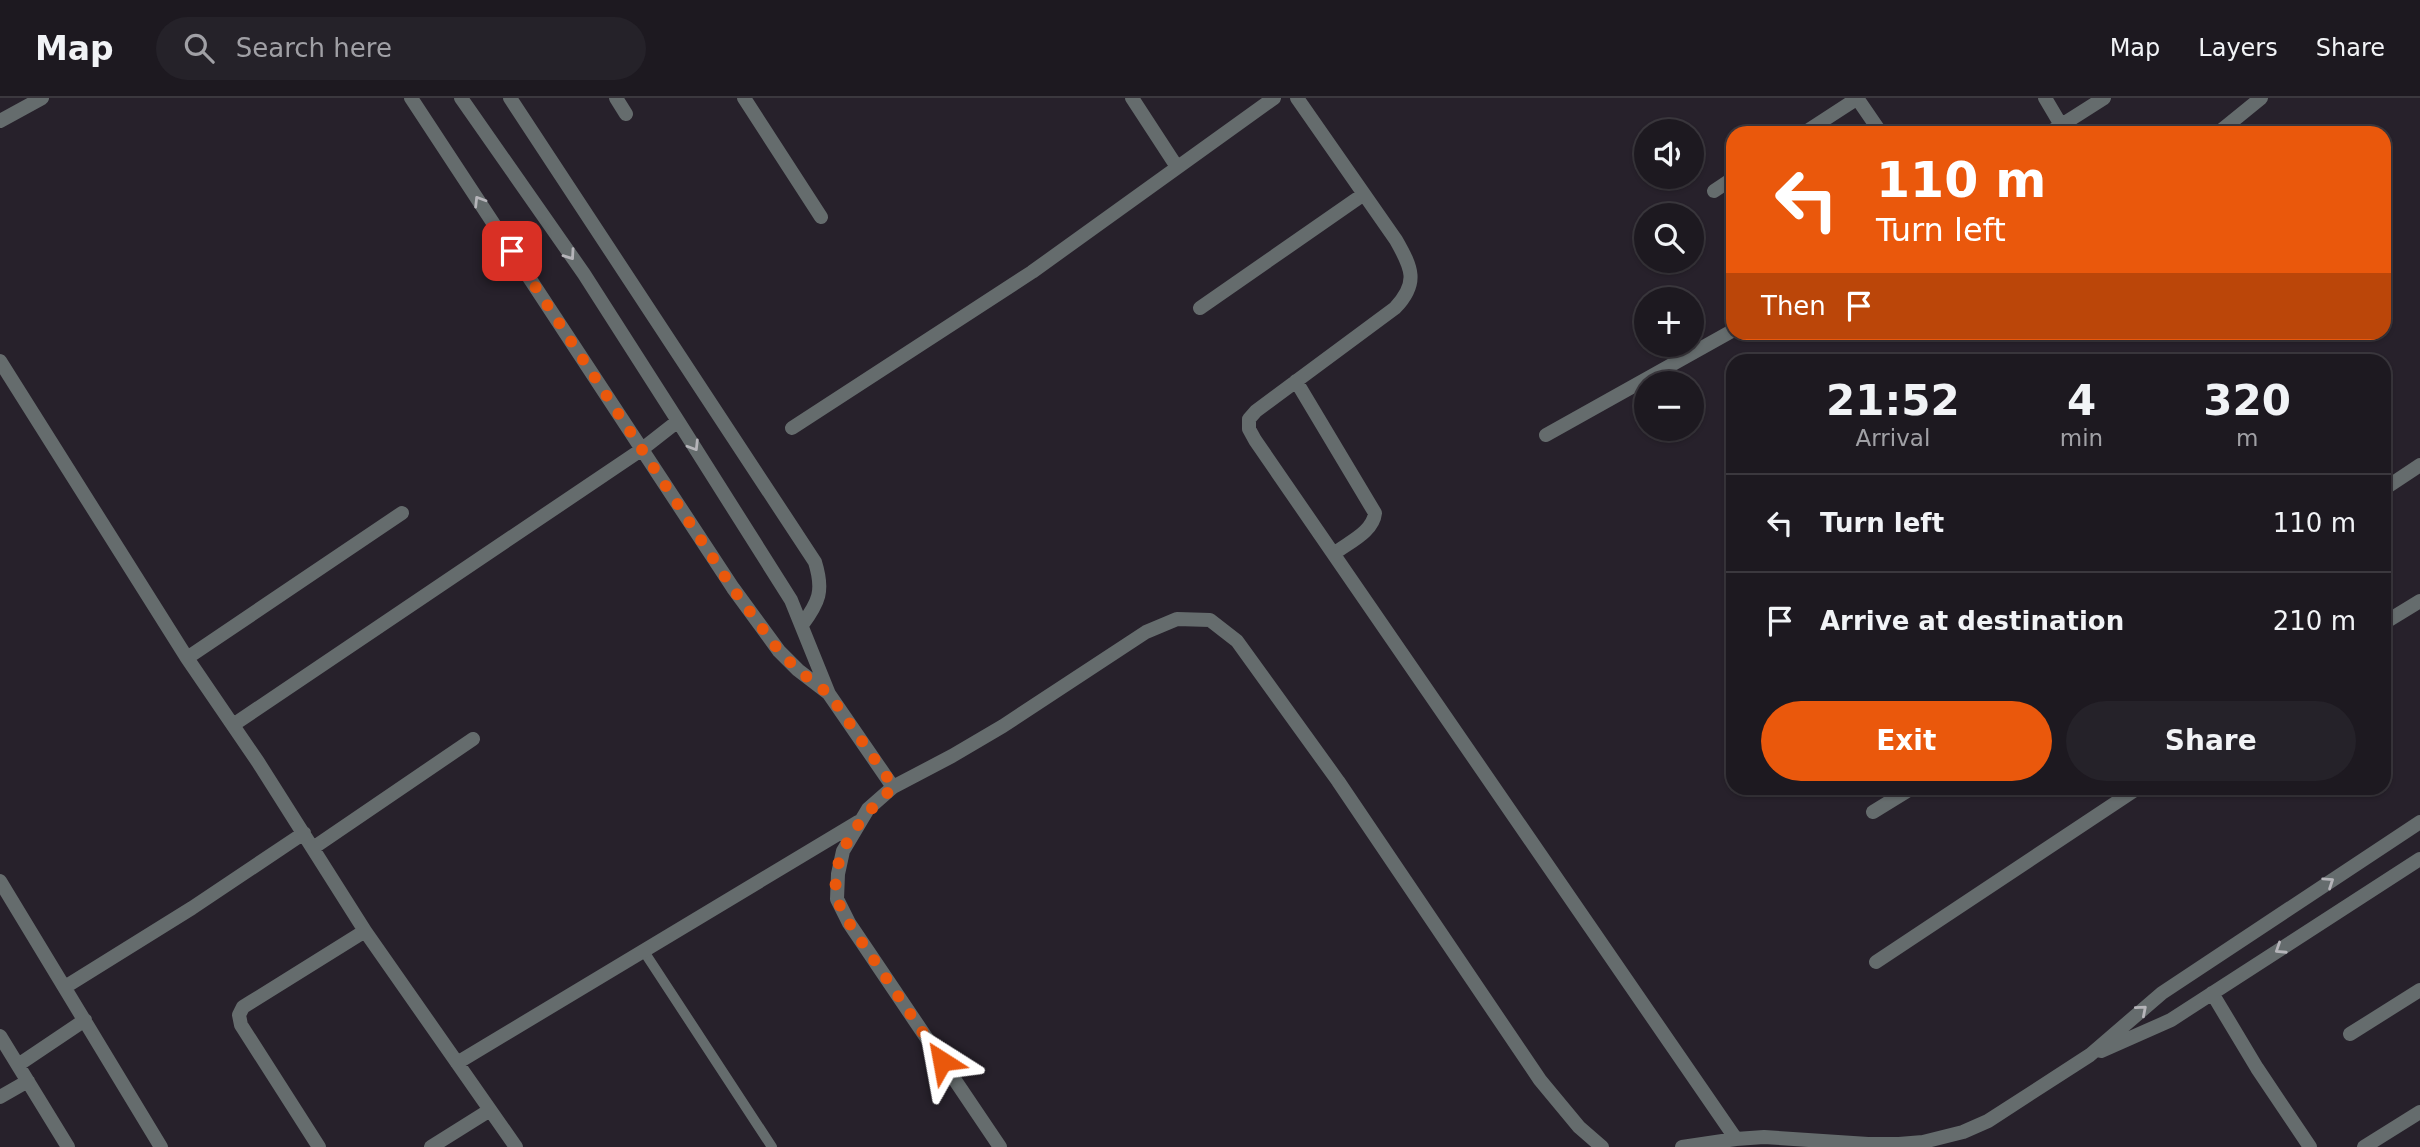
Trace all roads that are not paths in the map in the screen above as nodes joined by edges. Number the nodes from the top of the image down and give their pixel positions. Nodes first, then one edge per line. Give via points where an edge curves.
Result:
1 (42, 98) edge
2 (411, 98) edge
3 (461, 98) edge
4 (510, 98) edge
5 (617, 98) edge
6 (744, 98) edge
7 (1132, 98) edge
8 (1274, 98) edge
9 (1297, 98) edge
10 (1858, 98) edge
11 (2045, 98) edge
12 (2104, 98) edge
13 (2261, 98) edge
14 (626, 114) dead end
15 (0, 121) edge
16 (1815, 126) edge
17 (1876, 126) edge
18 (2054, 126) edge
19 (2060, 126) edge
20 (2227, 126) edge
21 (1177, 167) junction
22 (1726, 182) edge
23 (1714, 191) dead end
24 (1364, 194) junction
25 (821, 217) dead end
26 (1200, 308) dead end
27 (1726, 334) edge
28 (0, 361) edge
29 (1296, 382) junction
30 (678, 421) junction
31 (792, 428) dead end
32 (1546, 435) dead end
33 (641, 450) junction
34 (2420, 465) edge
35 (2391, 484) edge
36 (402, 513) dead end
37 (1335, 553) junction
38 (2420, 601) edge
39 (2391, 619) edge
40 (802, 625) junction
41 (187, 658) junction
42 (829, 694) junction
43 (233, 725) junction
44 (473, 739) dead end
45 (894, 787) junction
46 (1901, 795) edge
47 (2127, 795) edge
48 (1873, 812) dead end
49 (859, 822) junction
50 (2420, 822) edge
51 (304, 834) junction
52 (313, 849) junction
53 (2420, 859) edge
54 (0, 881) edge
55 (365, 931) junction
56 (643, 950) junction
57 (1876, 962) dead end
58 (65, 987) junction
59 (2420, 990) edge
60 (2212, 993) junction
61 (85, 1020) junction
62 (2350, 1034) dead end
63 (0, 1036) edge
64 (2090, 1055) junction
65 (457, 1063) junction
66 (18, 1065) junction
67 (28, 1081) junction
68 (0, 1097) edge
69 (490, 1110) junction
70 (2420, 1112) edge
71 (1988, 1121) junction
72 (1736, 1139) junction
73 (68, 1147) edge
74 (161, 1147) edge
75 (319, 1147) edge
76 (431, 1147) edge
77 (516, 1147) edge
78 (772, 1147) edge
79 (1000, 1147) edge
80 (1602, 1147) edge
81 (1682, 1147) edge
82 (1952, 1147) edge
83 (2310, 1147) edge
84 (2364, 1147) edge

1 - 15 street
33 -> 2 street
3 -> 30 street via 584,274
4 - 40 street via 815,562 820,593
5 - 14 street
6 - 25 street
7 - 21 street
8 - 21 street
9 - 24 street
10 - 16 street
10 - 17 street
11 - 18 street
12 - 19 street
13 - 20 street
21 - 31 street via 1032,272
22 - 23 street
24 - 26 street
24 - 29 street via 1408,262 1407,295
27 - 32 street
28 - 41 street
29 - 37 street via 1375,513 1368,529
29 - 37 street via 1256,411 1249,419 1250,429
30 - 33 street
30 -> 40 street via 791,600
33 - 42 street via 779,651
33 - 43 street
34 - 35 street
36 - 41 street
37 - 72 street
38 - 39 street
40 - 42 street
41 - 43 street
42 - 45 street
43 - 51 street
44 - 52 street
45 - 49 street
45 - 80 street via 1003,726 1146,632 1177,619 1210,620 1237,641 1338,781 1540,1080
46 - 48 street
47 - 57 street
49 - 56 street
49 - 79 street via 843,851 837,898 849,923
64 -> 50 street via 2162,993
51 - 52 street
51 - 58 street
52 - 55 street
53 -> 60 street
54 - 58 street
55 - 65 street
55 - 75 street via 243,1007 239,1014 241,1025
56 - 65 street
56 - 78 lane
58 - 61 street
59 - 62 street
60 - 64 street via 2171,1020
60 - 83 street
61 - 66 street
61 - 74 street
63 - 66 street
64 - 71 street
65 - 69 street
66 - 67 street
67 - 68 street
67 - 73 street
69 - 76 street
69 - 77 street
70 - 84 street
71 - 72 street via 1923,1142
71 - 82 street
72 - 81 street

